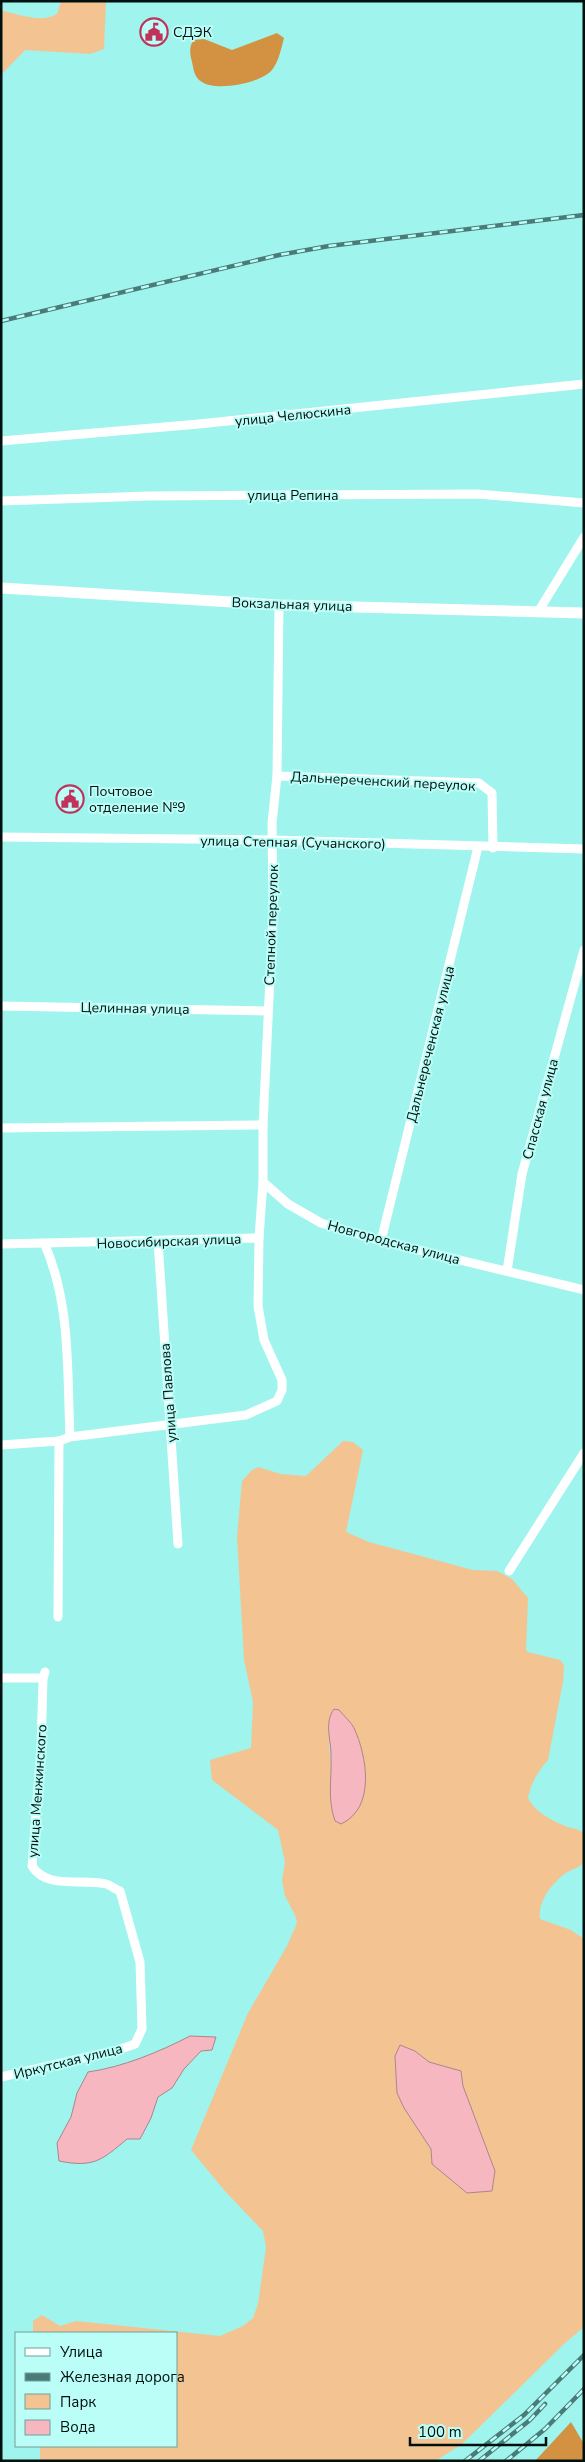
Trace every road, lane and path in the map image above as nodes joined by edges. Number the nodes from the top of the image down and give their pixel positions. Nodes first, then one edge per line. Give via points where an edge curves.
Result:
1 (584, 384) edge
2 (1, 441) edge
3 (1, 501) edge
4 (584, 503) edge
5 (584, 537) edge
6 (1, 588) edge
7 (279, 605) junction
8 (538, 612) junction
9 (584, 613) edge
10 (277, 776) junction
11 (1, 837) edge
12 (273, 840) junction
13 (478, 847) junction
14 (493, 848) junction
15 (584, 849) edge
16 (584, 950) edge
17 (1, 1006) edge
18 (268, 1011) junction
19 (263, 1125) junction
20 (1, 1128) edge
21 (263, 1182) junction
22 (259, 1238) junction
23 (158, 1241) junction
24 (381, 1242) junction
25 (1, 1244) edge
26 (45, 1245) junction
27 (507, 1270) junction
28 (584, 1290) edge
29 (170, 1426) junction
30 (70, 1437) junction
31 (59, 1441) junction
32 (1, 1445) edge
33 (584, 1453) edge
34 (178, 1544) dead end
35 (509, 1571) dead end
36 (58, 1617) dead end
37 (1, 1678) edge
38 (135, 2044) joint
39 (1, 2077) edge

1 - 2 street, улица Челюскина
3 - 4 street, улица Репина via 149,496 477,494
5 - 8 street
6 - 7 main road, Вокзальная улица
7 - 8 main road, Вокзальная улица
7 - 10 street, Степной переулок
8 - 9 main road, Вокзальная улица
10 - 12 street, Степной переулок
10 - 14 street, Дальнереченский переулок via 479,783 492,794
11 - 12 street, улица Степная (Сучанского)
12 - 13 street, улица Степная (Сучанского)
12 - 18 street, Степной переулок
13 - 14 street, улица Степная (Сучанского)
13 - 24 street, Дальнереченская улица
14 - 15 street, улица Степная (Сучанского)
16 - 27 street, Спасская улица via 522,1174
17 - 18 street, Целинная улица
18 - 19 street, Степной переулок
19 - 20 street
19 - 21 street
21 - 22 street
21 - 24 street, Новгородская улица via 288,1204 320,1223
22 - 23 street, Новосибирская улица
22 - 29 street, Новосибирская улица via 258,1306 264,1340 282,1380 277,1401 246,1415
23 - 26 street, Новосибирская улица
23 - 29 street, улица Павлова
24 - 27 street, Новгородская улица
25 - 26 street, Новосибирская улица
26 - 30 street via 55,1268 64,1310
27 - 28 street, Новгородская улица
29 - 30 street
29 - 34 street, улица Павлова
30 - 31 street
31 - 32 street
31 - 36 street
33 - 35 street
37 - 38 street, улица Менжинского via 44,1675 32,1866 38,1875 52,1880 106,1884 120,1891 140,1962 142,2029
38 - 39 street, Иркутская улица

